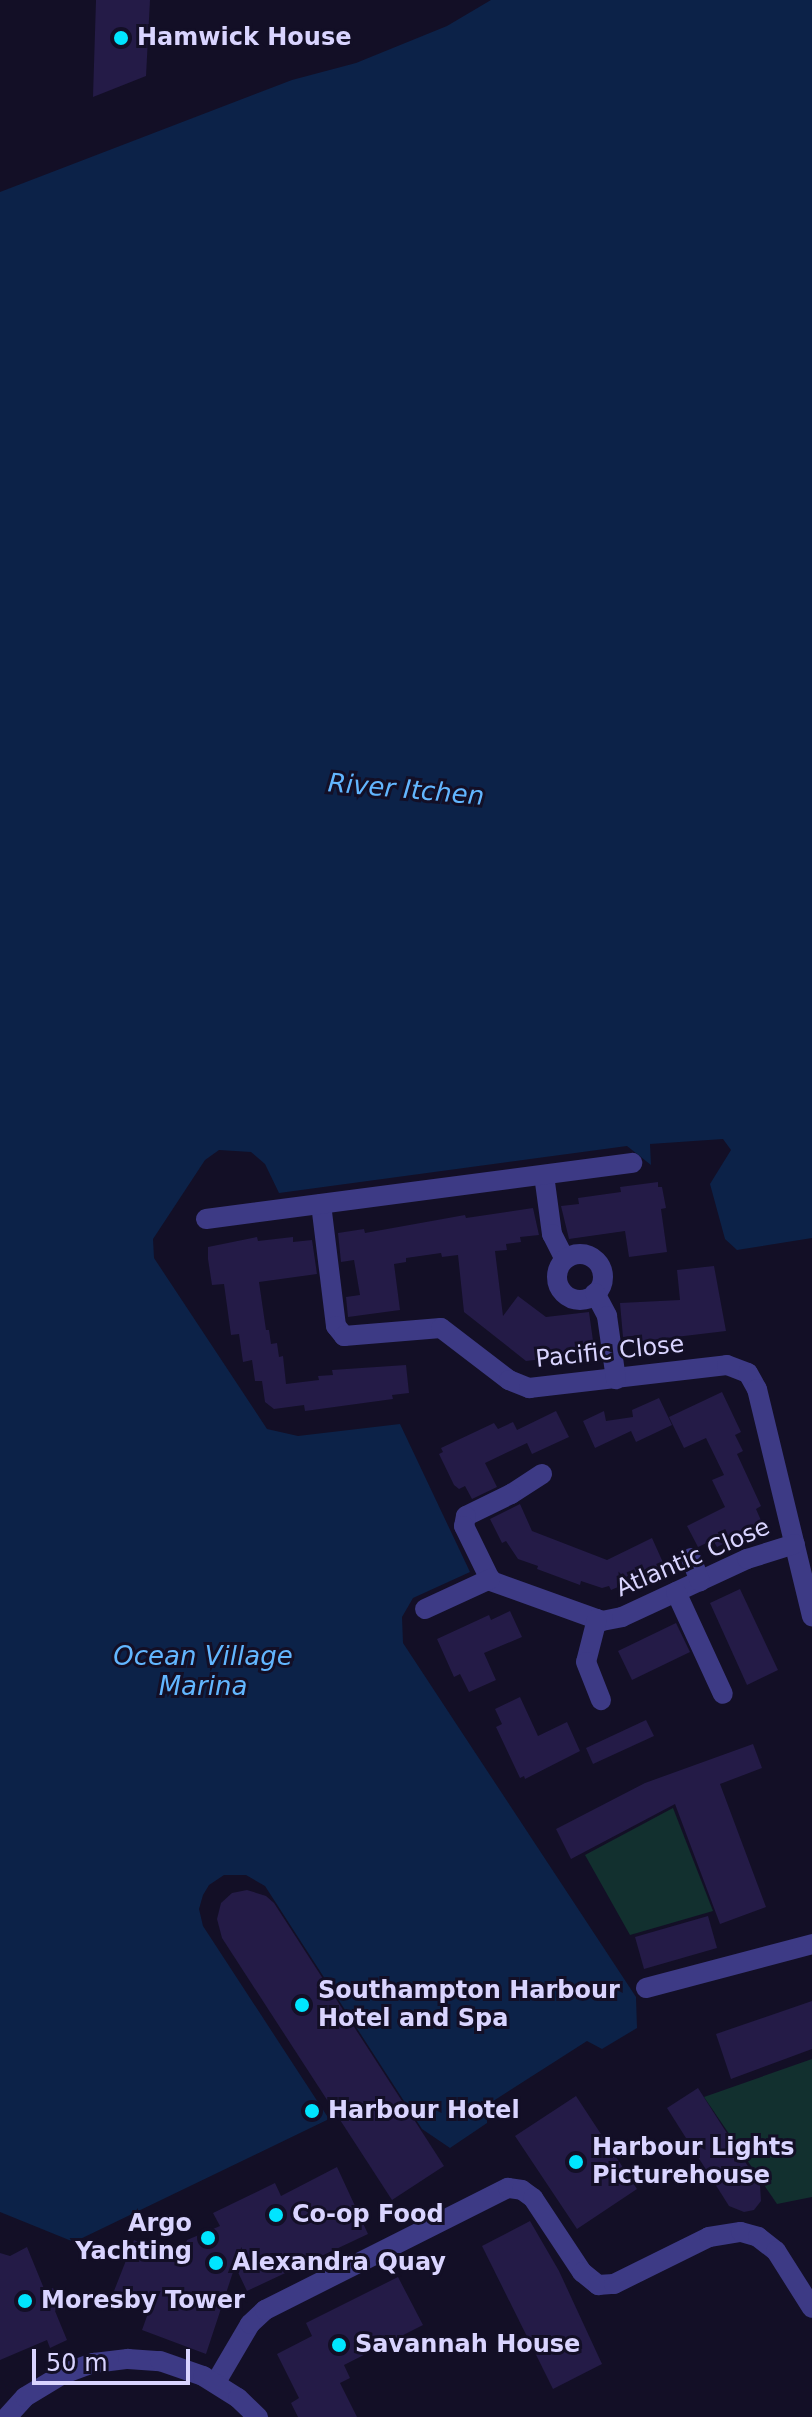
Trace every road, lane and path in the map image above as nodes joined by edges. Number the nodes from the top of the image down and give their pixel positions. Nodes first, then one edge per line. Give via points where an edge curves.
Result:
1 (632, 1163) dead end
2 (544, 1175) junction
3 (321, 1204) junction
4 (206, 1219) dead end
5 (565, 1259) junction
6 (595, 1293) junction
7 (616, 1379) junction
8 (542, 1474) dead end
9 (795, 1544) junction
10 (691, 1558) dead end
11 (490, 1579) junction
12 (700, 1581) junction
13 (676, 1592) junction
14 (425, 1609) dead end
15 (812, 1616) edge
16 (597, 1619) junction
17 (723, 1694) dead end
18 (601, 1700) dead end
19 (812, 1944) edge
20 (646, 1988) dead end
21 (812, 2308) edge
22 (216, 2382) junction
23 (7, 2417) edge
24 (258, 2417) edge

1 - 2 street
2 - 3 street
2 - 5 street via 552,1234
3 - 4 street
3 - 7 street, Pacific Close via 336,1326 344,1336 437,1327 522,1386
5 - 6 street via 584,1254 598,1262 602,1282
5 - 6 street via 557,1271 562,1292 576,1300
6 - 7 street via 607,1316
7 - 9 street, Pacific Close via 727,1365 748,1373 757,1389
8 - 11 street via 463,1519
9 - 12 street, Atlantic Close
9 - 15 street
10 - 12 street
11 - 14 street
11 - 16 street, Atlantic Close
12 - 13 street, Atlantic Close
13 - 16 street, Atlantic Close via 615,1619
13 - 17 street
16 - 18 street via 586,1662
19 - 20 street
21 - 22 street via 776,2251 741,2232 709,2237 614,2284 598,2285 582,2272 533,2198 508,2188 265,2310 250,2324
22 - 23 street via 160,2361 110,2360 49,2381
22 - 24 street

